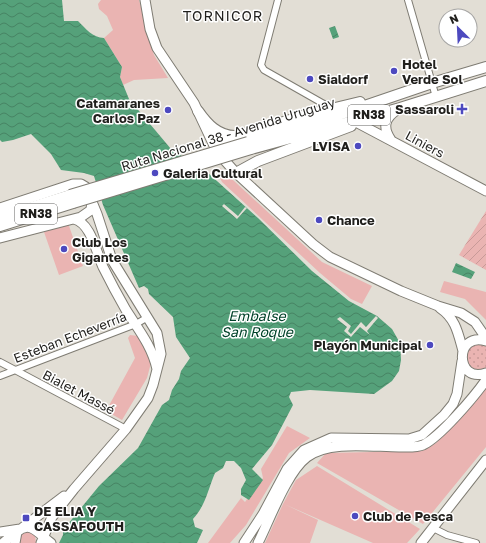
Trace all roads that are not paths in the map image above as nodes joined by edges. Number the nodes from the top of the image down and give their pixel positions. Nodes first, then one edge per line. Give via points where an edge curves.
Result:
1 (145, 0) edge
2 (278, 0) edge
3 (408, 0) edge
4 (486, 67) edge
5 (486, 81) edge
6 (432, 83) junction
7 (396, 95) junction
8 (436, 97) junction
9 (331, 108) junction
10 (400, 108) junction
11 (198, 111) junction
12 (356, 121) junction
13 (249, 141) junction
14 (392, 141) junction
15 (217, 152) junction
16 (236, 173) junction
17 (486, 191) edge
18 (71, 199) junction
19 (92, 199) junction
20 (0, 208) edge
21 (0, 217) edge
22 (74, 219) junction
23 (0, 226) edge
24 (0, 238) edge
25 (434, 305) junction
26 (148, 317) junction
27 (136, 324) junction
28 (486, 338) edge
29 (486, 341) edge
30 (463, 351) junction
31 (462, 361) junction
32 (0, 362) edge
33 (16, 370) junction
34 (157, 370) junction
35 (486, 373) edge
36 (0, 376) edge
37 (486, 380) edge
38 (126, 429) junction
39 (486, 460) edge
40 (74, 489) junction
41 (433, 528) junction
42 (20, 530) junction
43 (0, 532) edge
44 (41, 539) edge
45 (4, 542) edge
46 (15, 543) edge
47 (51, 543) edge
48 (244, 543) edge
49 (258, 543) edge
50 (421, 543) edge
51 (476, 543) edge

1 - 11 main road via 156,48
2 - 9 street via 261,67
3 - 6 street
4 - 6 main road, Ruta Nacional 38 - Avenida Uruguay / RN38
5 - 8 main road, Ruta Nacional 38 - Avenida Uruguay / RN38
6 - 7 main road, Ruta Nacional 38 - Avenida Uruguay / RN38
6 - 8 street
7 - 9 main road
7 - 13 main road, Ruta Nacional 38 - Avenida Uruguay / RN38
8 - 10 main road, Ruta Nacional 38 - Avenida Uruguay / RN38
9 - 13 main road
10 - 12 main road, Ruta Nacional 38 - Avenida Uruguay / RN38
10 - 14 main road via 387,118 385,125
11 - 13 main road via 210,126 225,135
11 - 15 main road
12 - 13 main road, Ruta Nacional 38 - Avenida Uruguay / RN38
12 - 14 main road, Liniers
12 - 16 main road via 258,161
13 - 15 main road via 222,143
13 - 18 main road, Ruta Nacional 38 - Avenida Uruguay / RN38, bridge
14 - 17 main road, Liniers
15 - 16 main road
16 - 25 main road via 330,257 374,280
18 - 21 main road, Ruta Nacional 38 - Avenida Uruguay / RN38
18 - 23 main road, Ruta Nacional 38 - Avenida Uruguay / RN38
19 - 20 main road via 86,186 73,184
19 - 22 main road via 91,210
19 - 26 main road via 112,260
22 - 24 main road
22 - 27 main road via 85,225 103,266
25 - 28 main road via 461,312 475,322
25 - 30 main road via 446,312 456,325
26 - 27 street, Esteban Echeverría
26 - 34 main road via 160,341 161,354
27 - 33 street, Esteban Echeverría
27 - 34 main road via 152,350
29 - 30 main road via 474,340 465,346
30 - 31 main road
31 - 35 main road via 473,374
31 - 48 main road via 453,404 422,435 409,439 330,438 304,450 287,469
32 - 33 street, Bialet Massé
33 - 36 street, Esteban Echeverría
33 - 38 street, Bialet Massé
34 - 38 main road via 148,398
37 - 49 main road via 451,419 422,445 334,446 306,457 295,471
38 - 40 main road
39 - 41 main road
40 - 42 main road
40 - 44 main road via 52,516
41 - 50 main road
41 - 51 street
42 - 43 main road
42 - 44 main road via 34,528
42 - 45 main road
42 - 46 main road
44 - 47 main road

